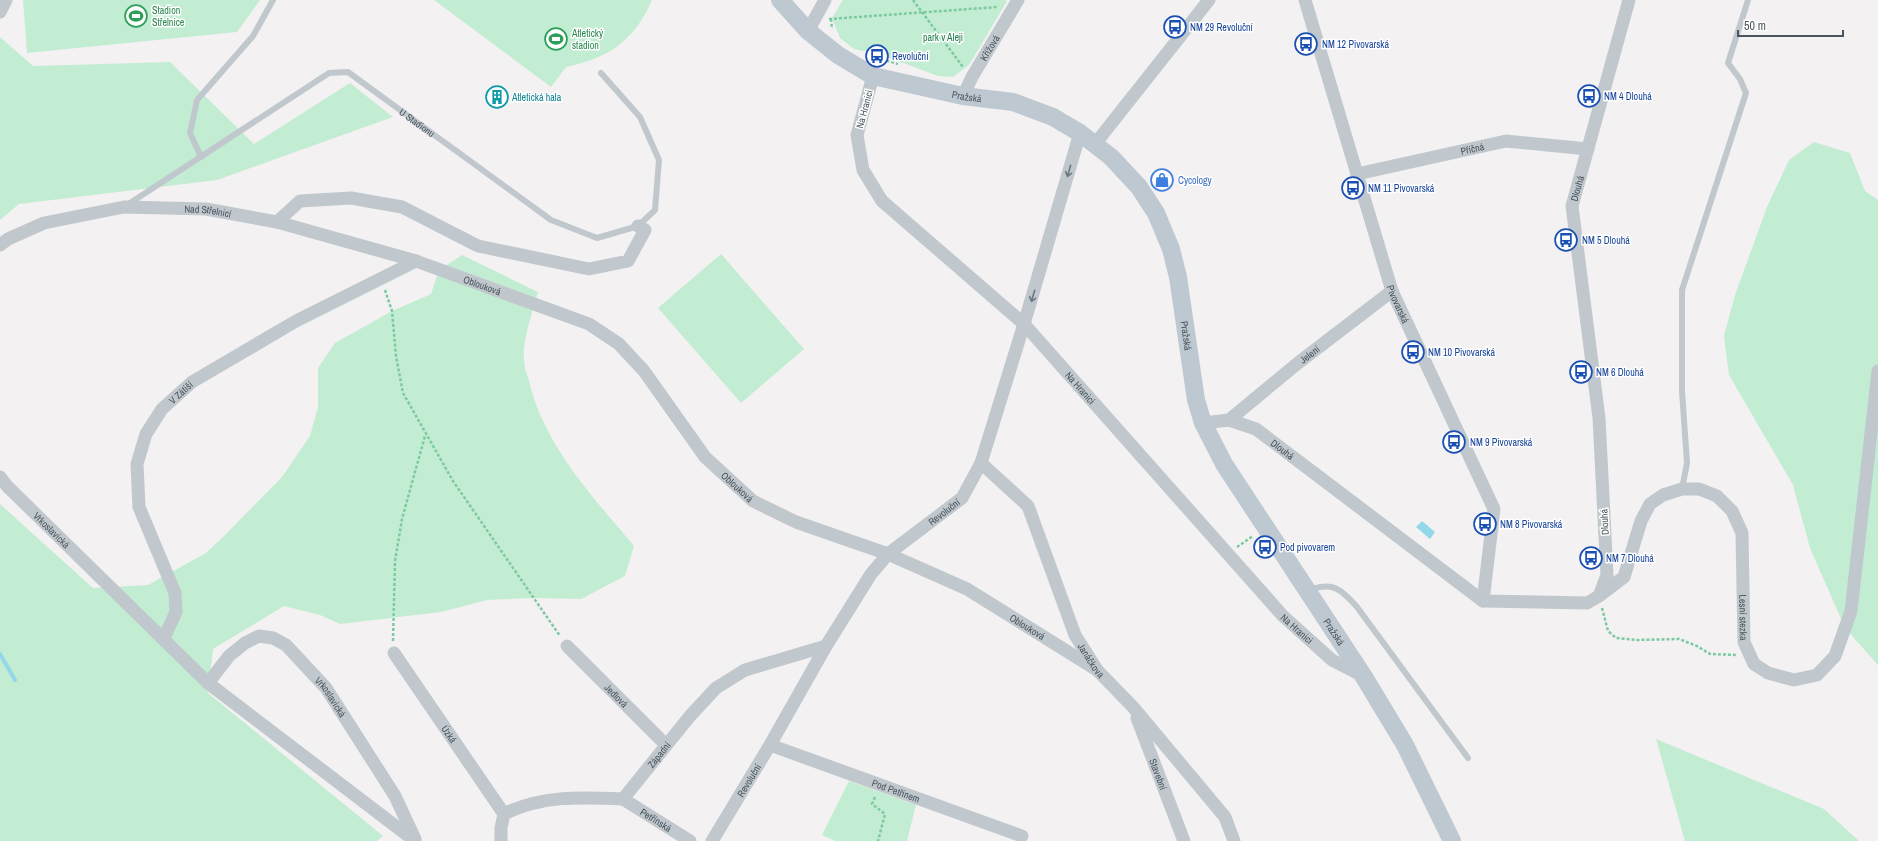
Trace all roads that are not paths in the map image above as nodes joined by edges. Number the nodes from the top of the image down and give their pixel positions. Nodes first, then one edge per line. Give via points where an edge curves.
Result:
1 (6, 0) edge
2 (273, 0) edge
3 (780, 0) edge
4 (825, 0) edge
5 (1209, 0) edge
6 (1305, 0) edge
7 (1629, 0) edge
8 (1748, 0) edge
9 (1016, 3) edge
10 (0, 12) edge
11 (811, 25) junction
12 (601, 73) dead end
13 (873, 76) junction
14 (963, 96) junction
15 (1080, 133) junction
16 (1095, 144) junction
17 (1588, 149) junction
18 (201, 157) junction
19 (1357, 174) junction
20 (124, 207) junction
21 (277, 222) junction
22 (638, 226) junction
23 (0, 245) edge
24 (416, 261) junction
25 (1392, 291) junction
26 (1024, 324) junction
27 (1878, 371) edge
28 (1229, 420) junction
29 (1203, 423) junction
30 (981, 463) junction
31 (0, 477) edge
32 (1682, 489) junction
33 (888, 554) junction
34 (1307, 592) junction
35 (1599, 596) junction
36 (1483, 601) junction
37 (164, 638) junction
38 (567, 646) road end
39 (826, 646) junction
40 (394, 653) road end
41 (1097, 670) junction
42 (1364, 677) junction
43 (208, 683) junction
44 (1133, 707) junction
45 (666, 745) junction
46 (770, 745) junction
47 (1468, 758) dead end
48 (623, 799) junction
49 (504, 814) junction
50 (1022, 836) dead end
51 (415, 841) edge
52 (501, 841) edge
53 (690, 841) edge
54 (712, 841) edge
55 (1184, 841) edge
56 (1234, 841) edge
57 (1452, 841) edge

1 - 10 street
2 - 18 lane via 253,36 197,100 190,133
3 - 11 main road, Pražská
4 - 11 street
5 - 16 street
6 - 19 street, Pivovarská
7 - 17 street, Dlouhá
8 - 32 lane via 1728,63 1740,79 1746,94 1682,290 1682,391 1688,463
9 - 14 street, Křížová
11 - 13 main road, Pražská via 838,55
12 - 22 lane, U Stadionu via 640,117 659,160 655,210
13 - 14 main road, Pražská
13 - 26 street, Na Hranici via 857,135 863,170 882,201
14 - 15 main road, Pražská via 1013,102 1053,117
15 - 16 main road, Pražská
15 -> 26 street, Revoluční
16 - 29 main road, Pražská via 1140,187 1156,213 1169,242 1178,277 1196,400
17 - 19 street, Příčná via 1506,141
17 - 35 street, Dlouhá via 1572,206 1599,418 1607,575
18 - 20 lane, U Stadionu
18 - 22 lane, U Stadionu via 329,73 348,72 551,220 597,238
19 - 25 street, Pivovarská
20 - 21 street, Nad Střelnicí via 206,209
20 - 23 street, Nad Střelnicí via 44,223
21 - 22 street via 300,201 351,198 402,207 478,246 589,269 628,261 644,230
21 - 24 street, Nad Střelnicí
24 - 33 street, Oblouková via 589,324 619,344 644,371 705,457 753,501 796,522
24 - 37 street, V Zátiší via 296,321 192,382 162,409 146,434 137,464 139,507 175,592 176,612
25 - 28 street, Jelení
25 - 36 street, Pivovarská via 1494,509
26 - 30 street, Revoluční
26 - 42 street, Na Hranici via 1283,616 1332,660
27 - 32 street, Lesní stezka via 1851,611 1835,656 1817,675 1794,680 1768,673 1754,664 1744,642 1742,533 1732,511 1716,496 1699,489
28 - 29 street, Dlouhá
28 - 36 street, Dlouhá via 1256,429
29 - 34 main road, Pražská via 1224,464
30 - 33 street, Revoluční via 962,498
30 - 41 street, Janáčkova via 1028,506 1075,635
31 - 37 street, Vrkoslavická
32 - 35 street, Lesní stezka via 1663,495 1650,504 1641,521 1624,577
33 - 39 street, Revoluční via 871,574
33 - 41 street, Oblouková via 967,590
34 - 42 main road, Pražská
34 - 47 lane via 1319,587 1331,587 1344,592
35 - 36 street via 1587,603
37 - 43 street, Vrkoslavická
38 - 45 street, Jedlová
39 - 45 street, Západní via 745,670 716,688
39 - 46 street, Revoluční
40 - 49 street, Úzká
41 - 44 street, Janáčkova
42 - 57 main road, Pražská via 1405,745
43 - 51 street, Vrkoslavická
43 - 51 street, Vrkoslavická via 229,656 259,636 273,638 286,645 326,688 395,796
44 - 55 street, Stavební
44 - 56 street, Janáčkova via 1225,817
45 - 48 street, Západní
46 - 50 street, Pod Petřínem
46 - 54 street, Revoluční
48 - 49 street via 566,797 520,806
48 - 53 street, Petřínská
49 - 52 street

